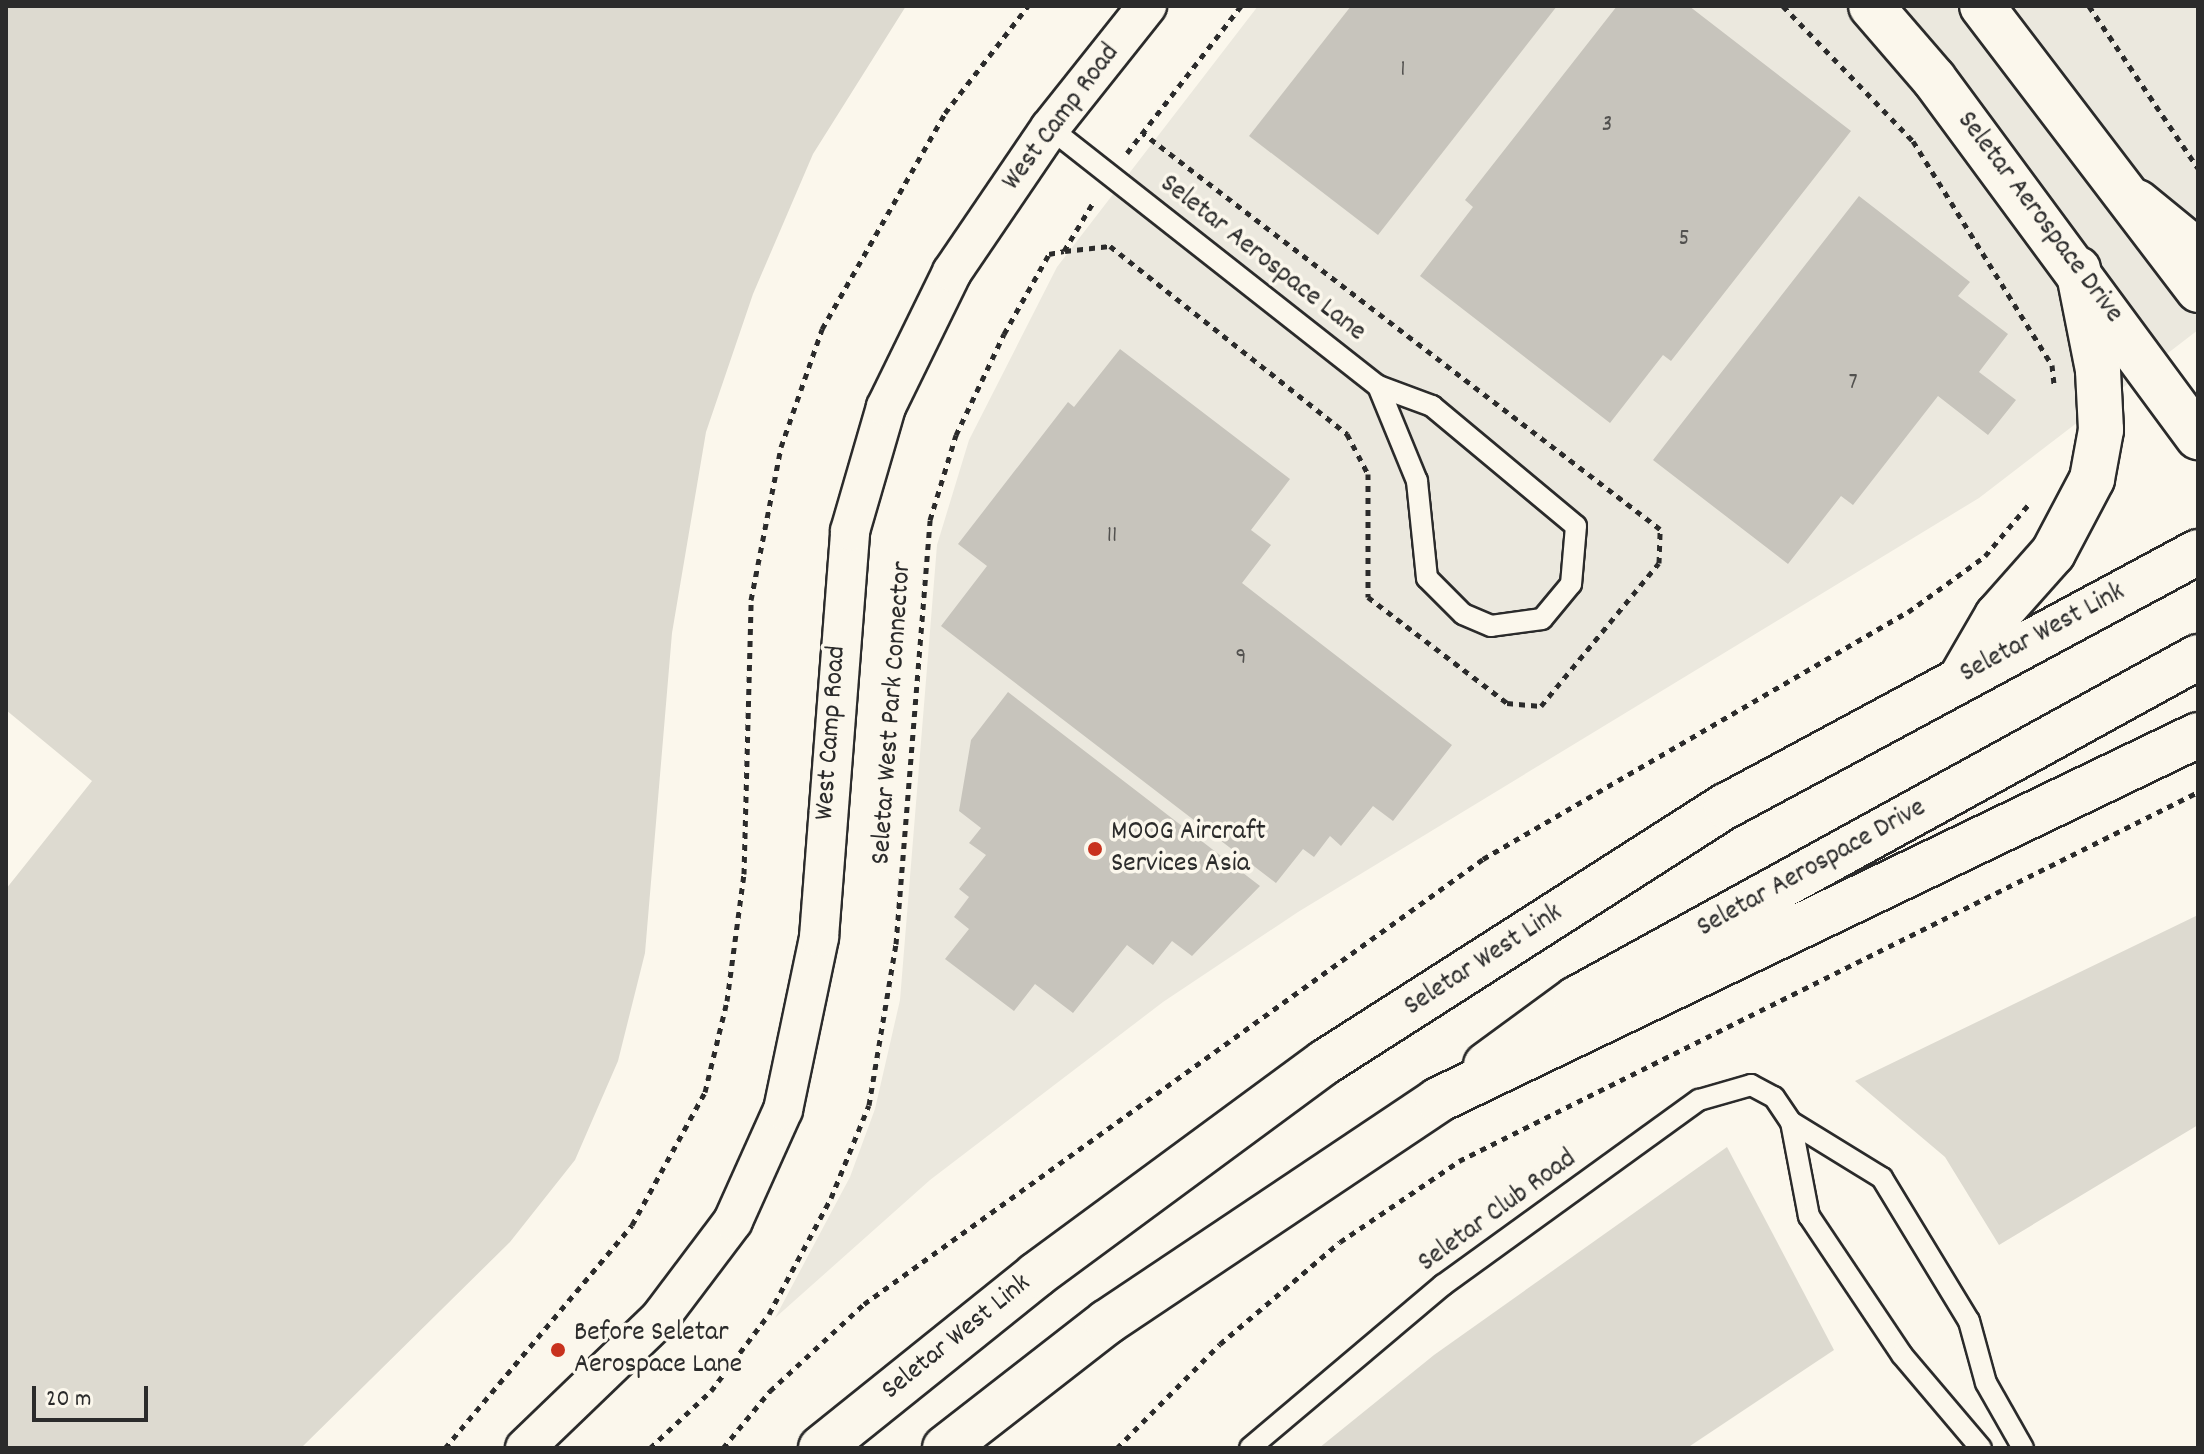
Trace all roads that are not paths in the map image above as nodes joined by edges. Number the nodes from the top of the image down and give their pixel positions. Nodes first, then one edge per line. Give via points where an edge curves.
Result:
1 (1147, 6) edge
2 (1871, 6) edge
3 (1982, 6) edge
4 (1050, 128) junction
5 (2137, 202) junction
6 (2198, 252) edge
7 (2078, 269) junction
8 (2198, 290) edge
9 (1378, 386) junction
10 (2198, 437) edge
11 (2198, 552) edge
12 (2198, 657) edge
13 (1961, 678) junction
14 (2198, 735) edge
15 (1438, 1100) junction
16 (1791, 1122) junction
17 (525, 1448) edge
18 (821, 1448) edge
19 (945, 1448) edge
20 (1250, 1448) edge
21 (1981, 1448) edge
22 (2023, 1448) edge

1 - 4 street, West Camp Road
2 - 7 main road, Seletar Aerospace Drive
3 - 5 main road
4 - 9 lane, Seletar Aerospace Lane
4 - 17 street, West Camp Road via 952,272 886,407 850,531 819,937 783,1110 733,1221 660,1318
5 - 6 main road
5 - 8 main road
7 - 10 main road, Seletar Aerospace Drive
7 - 13 main road via 2098,370 2101,430 2092,479 2053,553 1997,616
9 - 9 lane, Seletar Aerospace Lane via 1432,406 1576,526 1571,584 1542,619 1491,626 1463,614 1427,578 1417,481
11 - 13 main road, Seletar West Link
12 - 15 main road, Seletar Aerospace Drive via 1576,999
13 - 18 main road, Seletar West Link via 1726,806 1325,1062 1036,1275
14 - 15 main road
15 - 19 main road via 1107,1322
16 - 20 lane, Seletar Club Road via 1774,1097 1751,1085 1699,1100 1443,1285
16 - 21 lane via 1809,1216 1902,1355
16 - 22 lane, Seletar Club Road via 1882,1178 1969,1321 1986,1383

